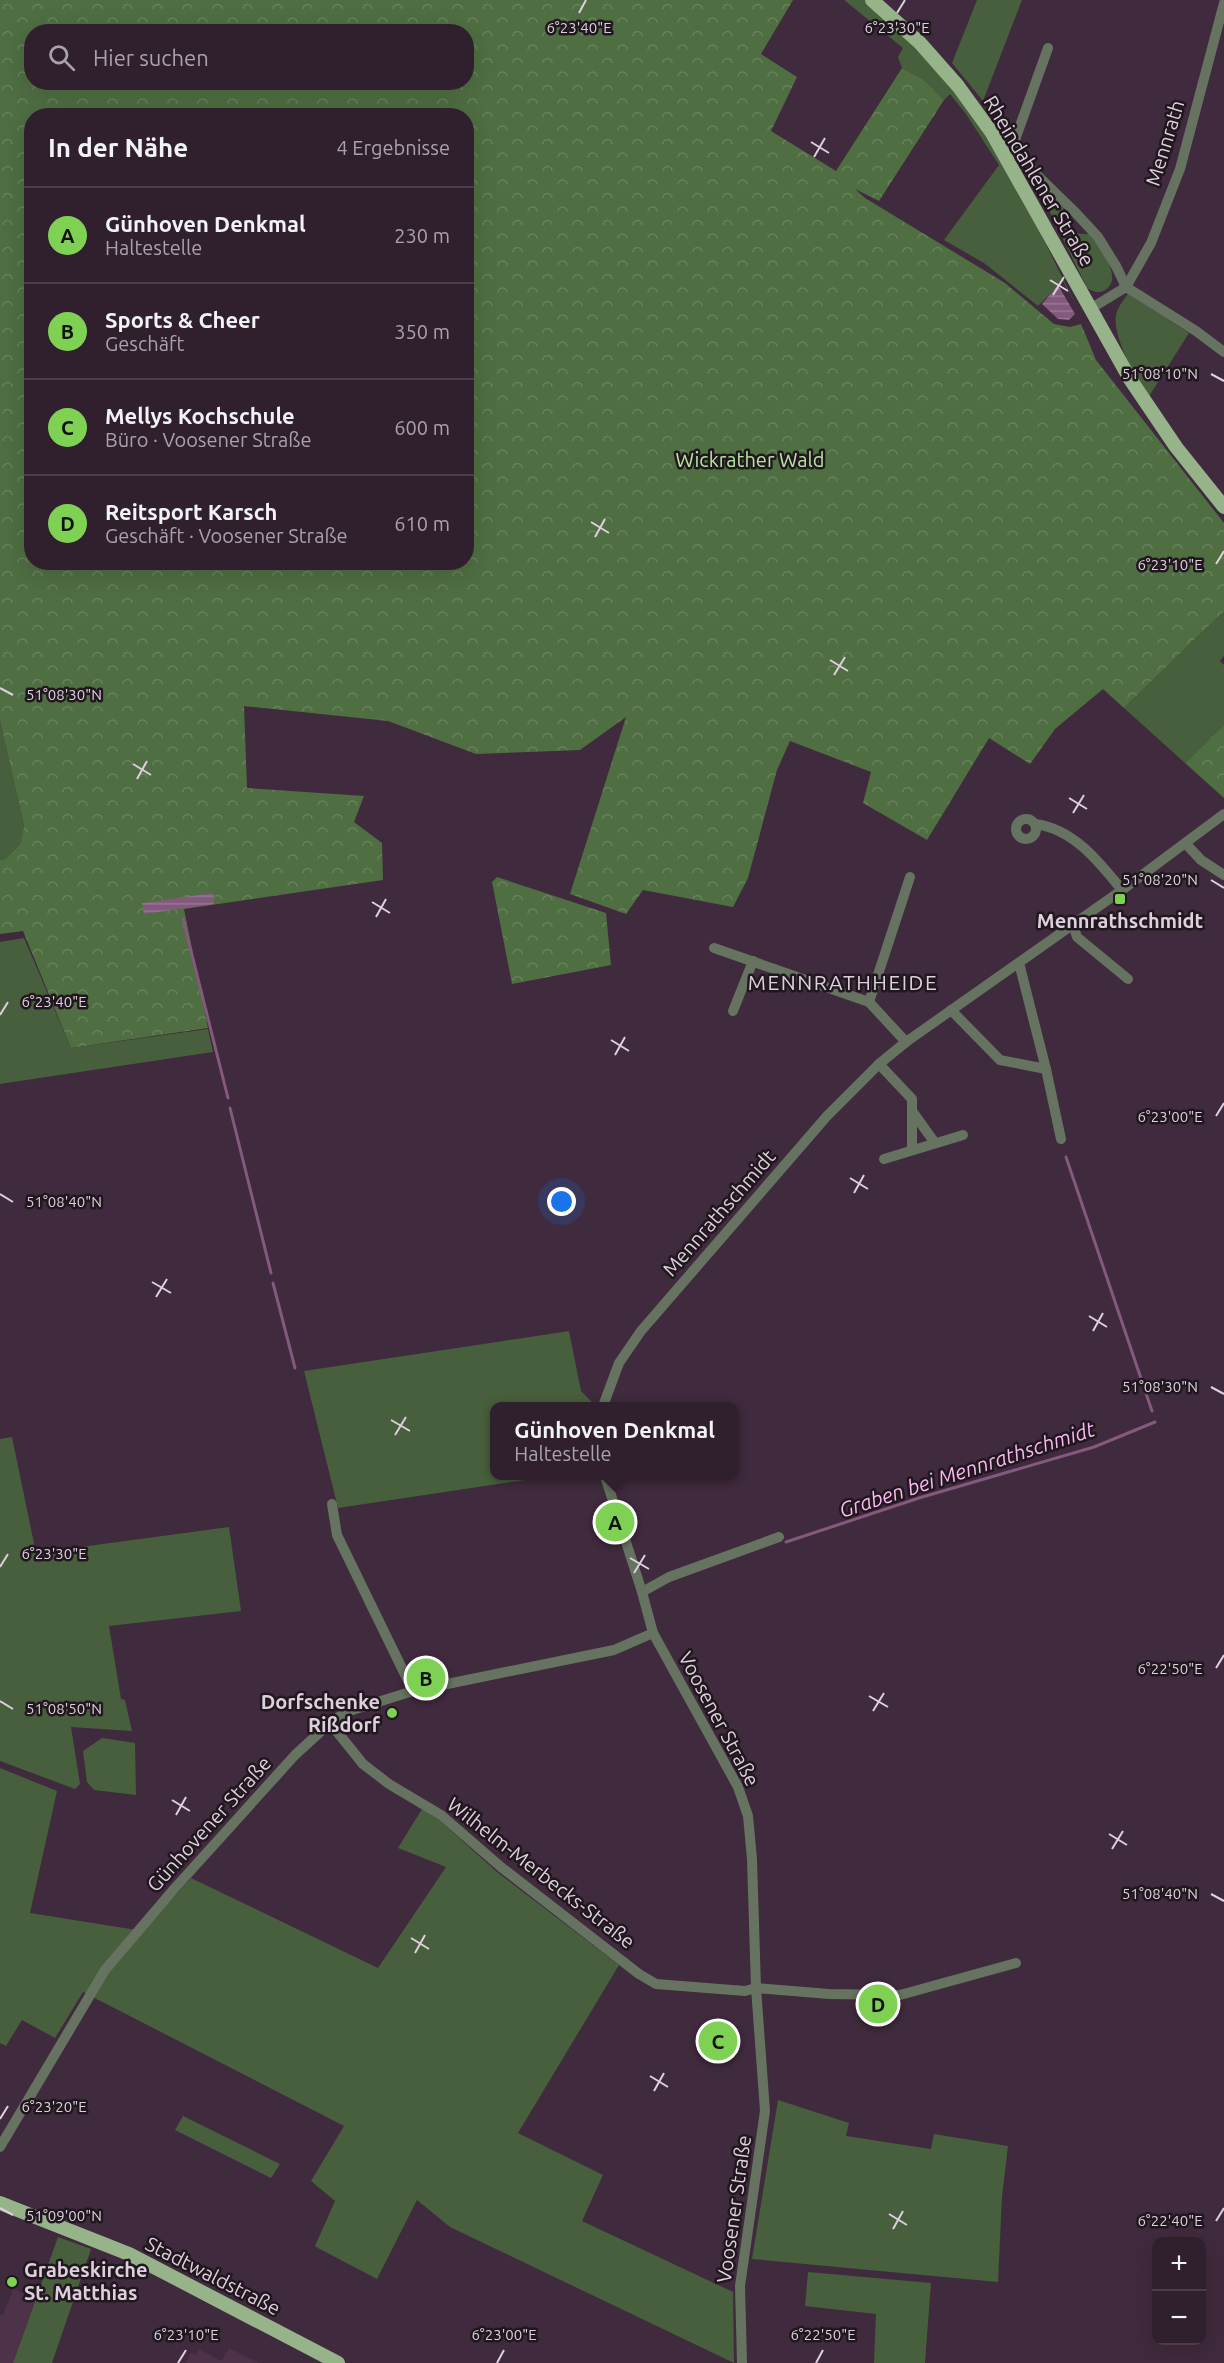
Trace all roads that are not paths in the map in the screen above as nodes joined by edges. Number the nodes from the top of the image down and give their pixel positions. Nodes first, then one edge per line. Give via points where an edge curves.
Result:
1 (872, 0) edge
2 (1224, 3) edge
3 (1048, 48) dead end
4 (1126, 287) junction
5 (1090, 309) junction
6 (1224, 352) edge
7 (1224, 507) edge
8 (1224, 814) edge
9 (1035, 824) dead end
10 (1186, 844) junction
11 (1224, 875) edge
12 (910, 877) dead end
13 (1122, 890) junction
14 (1073, 925) junction
15 (714, 948) dead end
16 (753, 961) junction
17 (1019, 963) junction
18 (1128, 980) dead end
19 (869, 1002) junction
20 (951, 1010) junction
21 (733, 1011) dead end
22 (906, 1042) junction
23 (879, 1064) junction
24 (1046, 1069) junction
25 (912, 1111) junction
26 (963, 1135) dead end
27 (1061, 1139) dead end
28 (935, 1143) junction
29 (912, 1149) junction
30 (884, 1159) dead end
31 (604, 1402) edge
32 (606, 1480) edge
33 (332, 1504) dead end
34 (779, 1537) dead end
35 (642, 1592) junction
36 (653, 1633) junction
37 (413, 1691) junction
38 (330, 1723) junction
39 (1016, 1963) dead end
40 (756, 1988) junction
41 (0, 2147) edge
42 (0, 2203) edge
43 (338, 2363) edge
44 (742, 2363) edge

1 - 5 main road, Rheindahlener Straße via 927,51 992,133
2 - 4 street, Mennrath via 1180,170 1151,243
3 - 4 street via 1015,149 1098,237
4 - 5 street, Mennrath
4 - 6 street
5 - 7 main road via 1170,439
8 - 10 street, Mennrathschmidt
9 - 13 street via 1075,841 1094,856
10 - 11 street
10 - 13 street, Mennrathschmidt
12 - 19 street
13 - 14 street, Mennrathschmidt
14 - 17 street, Mennrathschmidt
14 - 18 street via 1077,937
15 - 16 street
16 - 19 street
16 - 21 street
17 - 20 street, Mennrathschmidt
17 - 24 street
19 - 22 street
20 - 22 street, Mennrathschmidt
20 - 24 street via 1000,1059
22 - 23 street, Mennrathschmidt
23 - 25 street via 912,1099
23 - 31 street, Mennrathschmidt via 827,1116 640,1331 619,1363
24 - 27 street
25 - 28 street
25 - 29 street
26 - 28 street
28 - 29 street
29 - 30 street
32 - 35 street, Voosener Straße
33 - 37 street via 337,1535
34 - 35 street via 669,1577
35 - 36 street, Voosener Straße
36 - 37 street, Günhovener Straße via 614,1650
36 - 40 street, Voosener Straße via 738,1787 748,1816
37 - 38 street, Günhovener Straße via 346,1712
38 - 40 street, Wilhelm-Merbecks-Straße via 363,1764 441,1815 639,1974 656,1984 745,1991
38 - 41 street, Günhovener Straße via 296,1755 105,1970
39 - 40 street via 900,1995
40 - 44 street, Voosener Straße via 765,2111 740,2286
42 - 43 main road, Stadtwaldstraße via 129,2254

